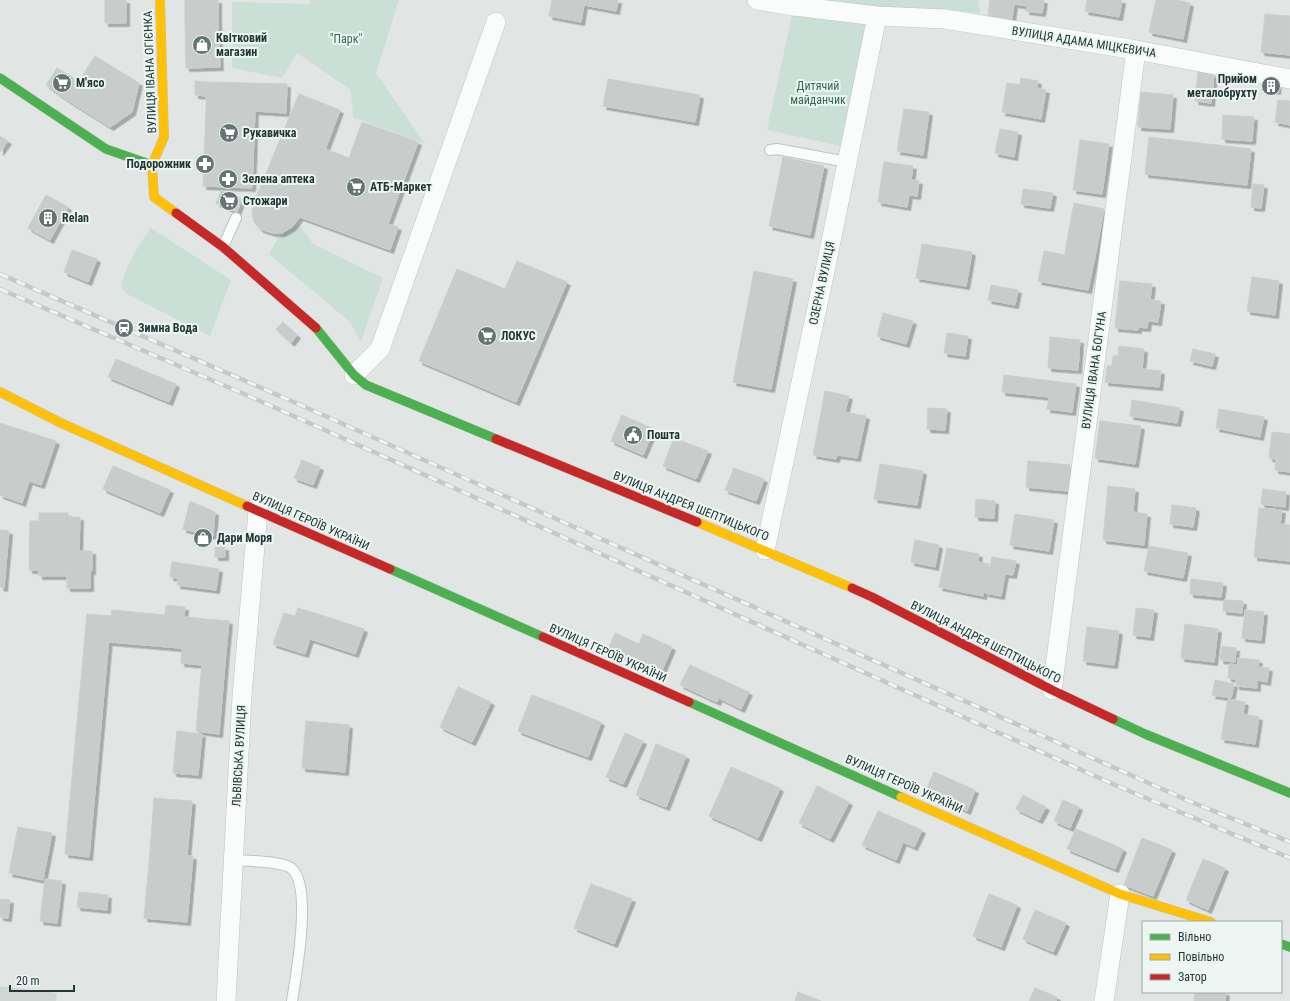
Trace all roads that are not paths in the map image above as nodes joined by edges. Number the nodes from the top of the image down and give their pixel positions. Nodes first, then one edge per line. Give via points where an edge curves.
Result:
1 (160, 0) edge
2 (758, 0) edge
3 (877, 16) junction
4 (496, 22) dead end
5 (1136, 50) junction
6 (0, 78) edge
7 (1290, 79) edge
8 (770, 150) dead end
9 (847, 162) junction
10 (152, 164) junction
11 (236, 218) dead end
12 (223, 248) junction
13 (354, 375) junction
14 (0, 392) edge
15 (258, 511) junction
16 (765, 550) junction
17 (1052, 690) junction
18 (1290, 793) edge
19 (233, 860) junction
20 (1120, 894) junction
21 (1208, 921) edge
22 (226, 1001) edge
23 (292, 1001) edge
24 (1104, 1001) edge

1 - 10 street, ВУЛИЦЯ ІВАНА ОГІЄНКА via 164,137
2 - 3 street, ВУЛИЦЯ АДАМА МІЦКЕВИЧА
3 - 5 street, ВУЛИЦЯ АДАМА МІЦКЕВИЧА via 945,19
3 - 9 street, ОЗЕРНА ВУЛИЦЯ
4 - 13 street via 380,348
5 - 7 street, ВУЛИЦЯ АДАМА МІЦКЕВИЧА
5 - 17 street, ВУЛИЦЯ ІВАНА БОГУНА
6 - 10 street via 106,149
8 - 9 lane via 777,149
9 - 16 street, ОЗЕРНА ВУЛИЦЯ
10 - 12 street, ВУЛИЦЯ АНДРЕЯ ШЕПТИЦЬКОГО via 154,198
11 - 12 lane
12 - 13 street, ВУЛИЦЯ АНДРЕЯ ШЕПТИЦЬКОГО via 318,330
13 - 16 street, ВУЛИЦЯ АНДРЕЯ ШЕПТИЦЬКОГО via 366,385
14 - 15 street, ВУЛИЦЯ ГЕРОЇВ УКРАЇНИ via 61,423
15 - 19 street, ЛЬВІВСЬКА ВУЛИЦЯ via 242,696
15 - 20 street, ВУЛИЦЯ ГЕРОЇВ УКРАЇНИ
16 - 17 street, ВУЛИЦЯ АНДРЕЯ ШЕПТИЦЬКОГО via 872,598
17 - 18 street, ВУЛИЦЯ АНДРЕЯ ШЕПТИЦЬКОГО via 1145,734
19 - 22 street, ЛЬВІВСЬКА ВУЛИЦЯ
19 - 23 lane via 278,864 291,868 299,880 302,914
20 - 21 street, ВУЛИЦЯ ГЕРОЇВ УКРАЇНИ
20 - 24 street

